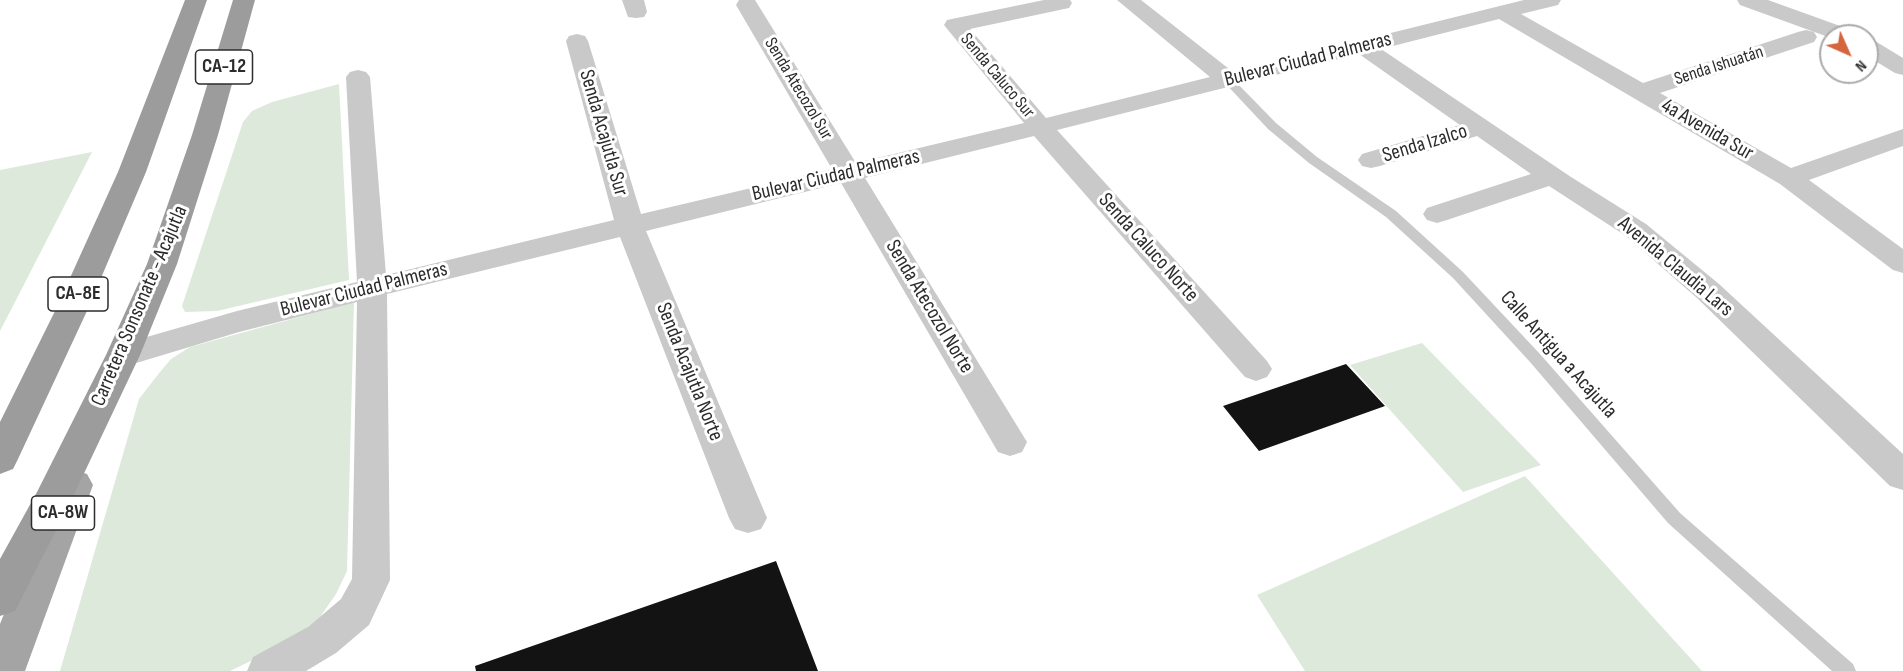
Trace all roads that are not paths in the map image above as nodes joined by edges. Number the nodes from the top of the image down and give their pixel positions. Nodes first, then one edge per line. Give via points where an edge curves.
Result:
1 (196, 0) edge
2 (244, 0) edge
3 (1128, 0) edge
4 (1550, 0) edge
5 (1748, 0) edge
6 (1061, 3) dead end
7 (747, 6) dead end
8 (1502, 12) junction
9 (1813, 38) edge
10 (577, 41) dead end
11 (1903, 43) edge
12 (1879, 45) edge
13 (1363, 46) junction
14 (1879, 53) edge
15 (1903, 68) edge
16 (358, 77) dead end
17 (1228, 81) junction
18 (1640, 92) junction
19 (150, 126) joint
20 (1480, 126) junction
21 (1040, 127) junction
22 (205, 135) joint
23 (1903, 137) edge
24 (1371, 160) dead end
25 (849, 173) junction
26 (1552, 176) junction
27 (1789, 178) junction
28 (1437, 214) dead end
29 (630, 226) junction
30 (1903, 263) edge
31 (372, 288) junction
32 (123, 356) junction
33 (1256, 369) dead end
34 (1010, 442) dead end
35 (0, 459) edge
36 (1903, 476) edge
37 (748, 518) dead end
38 (0, 598) edge
39 (3, 671) edge
40 (268, 671) edge
41 (1846, 671) edge

1 - 19 highway, CA-12
2 - 22 highway, Carretera Sonsonate - Acajutla / CA-12
3 - 17 street
4 - 8 street, Bulevar Ciudad Palmeras
5 - 9 street
6 - 21 street, Senda Caluco Sur via 955,25
7 - 25 street, Senda Atecozol Sur
8 - 13 street, Bulevar Ciudad Palmeras
8 - 18 street, 4a Avenida Sur
9 - 18 street, Senda Ishuatán
10 - 29 street, Senda Acajutla Sur
11 - 12 street
13 - 17 street, Bulevar Ciudad Palmeras
13 - 20 street, Avenida Claudia Lars
14 - 15 street
16 - 31 street
17 - 21 street, Bulevar Ciudad Palmeras
17 - 41 lane, Calle Antigua a Acajutla via 1272,126 1391,214 1458,275 1674,518
18 - 27 street, 4a Avenida Sur
19 - 35 highway, CA-8E via 71,311
20 - 24 street, Senda Izalco
20 - 26 street, Avenida Claudia Lars
21 - 25 street, Bulevar Ciudad Palmeras
21 - 33 street, Senda Caluco Norte
22 - 32 highway, Carretera Sonsonate - Acajutla / CA-8E via 162,264
23 - 27 street
25 - 29 street, Bulevar Ciudad Palmeras
25 - 34 street, Senda Atecozol Norte
26 - 28 street
26 - 36 street, Avenida Claudia Lars via 1636,230 1708,291
27 - 30 street, 4a Avenida Sur
29 - 31 street, Bulevar Ciudad Palmeras
29 - 37 street, Senda Acajutla Norte
31 - 32 street, Bulevar Ciudad Palmeras
31 - 40 street via 371,580 355,612 322,640
32 - 38 highway, Carretera Sonsonate - Acajutla / CA-8E
32 - 39 main road, CA-8W

